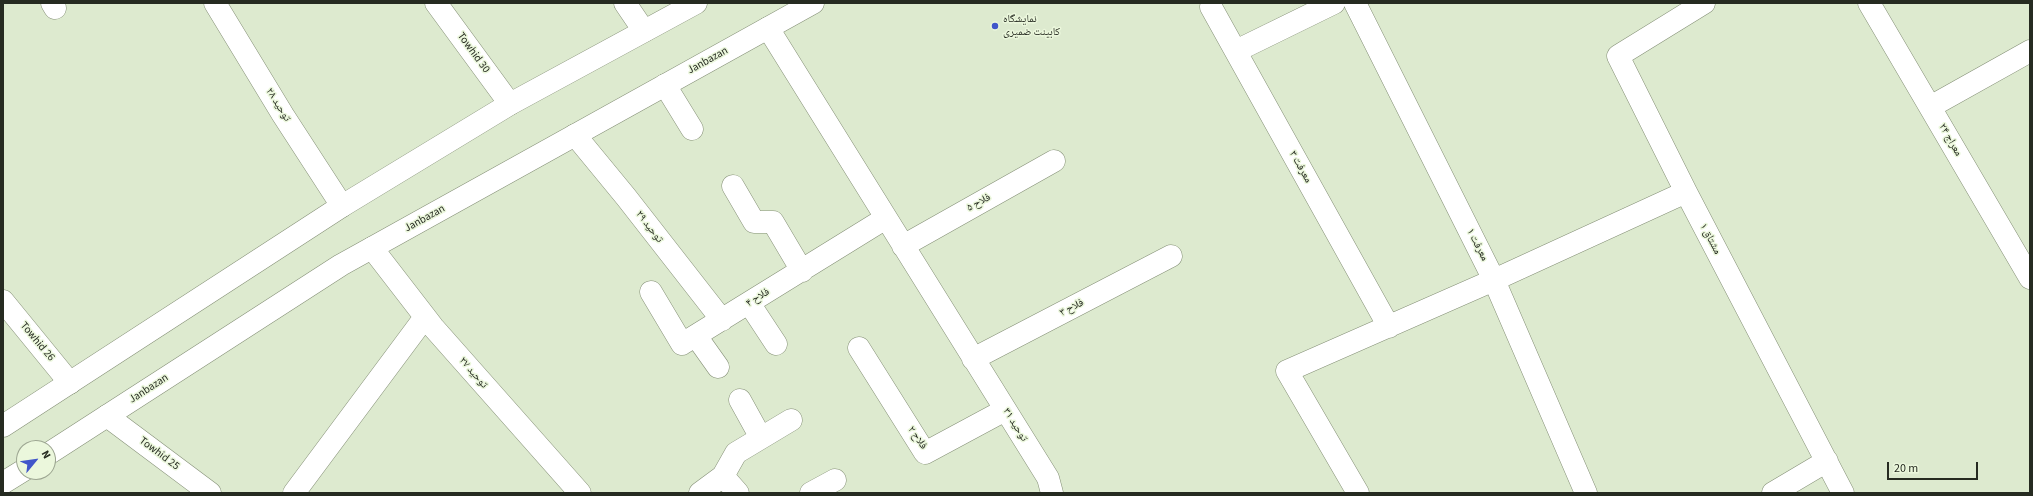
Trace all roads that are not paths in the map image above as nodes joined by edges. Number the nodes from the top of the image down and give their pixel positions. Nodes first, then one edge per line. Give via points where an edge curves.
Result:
1 (215, 3) edge
2 (436, 3) edge
3 (625, 3) edge
4 (696, 3) edge
5 (813, 3) edge
6 (1334, 3) edge
7 (1355, 3) edge
8 (1869, 3) edge
9 (1211, 6) dead end
10 (1692, 6) edge
11 (768, 28) junction
12 (644, 31) junction
13 (1236, 51) junction
14 (2030, 51) edge
15 (665, 85) junction
16 (510, 104) junction
17 (1930, 107) junction
18 (692, 129) dead end
19 (575, 135) junction
20 (1054, 161) dead end
21 (733, 186) dead end
22 (1686, 192) junction
23 (342, 206) junction
24 (886, 218) junction
25 (903, 246) junction
26 (372, 248) junction
27 (1171, 256) dead end
28 (802, 271) junction
29 (2030, 278) edge
30 (1494, 280) junction
31 (651, 292) dead end
32 (3, 301) edge
33 (749, 303) junction
34 (425, 317) junction
35 (722, 320) junction
36 (1389, 327) junction
37 (696, 336) junction
38 (776, 344) dead end
39 (859, 348) dead end
40 (974, 359) junction
41 (718, 368) dead end
42 (70, 382) junction
43 (740, 400) dead end
44 (1005, 410) junction
45 (108, 416) junction
46 (791, 420) dead end
47 (3, 426) edge
48 (761, 438) junction
49 (56, 449) edge
50 (1827, 461) junction
51 (16, 475) edge
52 (723, 476) junction
53 (835, 480) dead end
54 (3, 483) edge
55 (210, 493) edge
56 (294, 493) edge
57 (580, 493) edge
58 (700, 493) edge
59 (738, 493) edge
60 (811, 493) edge
61 (1052, 493) edge
62 (1358, 493) edge
63 (1586, 493) edge
64 (1773, 493) edge
65 (1843, 493) edge

1 - 23 main road, توحید ۲۸
2 - 16 main road, Towhid 30
3 - 12 main road
4 - 12 main road
5 - 11 main road, Janbazan
6 - 13 main road
7 - 30 main road, معرفت ۱
8 - 17 main road, معراج ۲۴
9 - 13 main road, معرفت ۳
10 - 22 main road, مشتاق ۱ via 1618,56
11 - 15 main road, Janbazan
11 - 24 main road, توحید ۳۱
12 - 16 main road
13 - 36 main road, معرفت ۳
14 - 17 main road
15 - 18 main road
15 - 19 main road, Janbazan
16 - 23 main road
17 - 29 main road, معراج ۲۴
19 - 26 main road, Janbazan
19 - 35 main road, توحید ۲۹
20 - 25 main road, فلاح ۵
21 - 28 main road via 754,222 773,222
22 - 30 main road
22 - 50 main road, مشتاق ۱
23 - 42 main road
24 - 25 main road, توحید ۳۱
24 - 28 main road, فلاح ۴
25 - 40 main road, توحید ۳۱
26 - 34 main road, توحید ۲۷
26 - 45 main road, Janbazan
27 - 40 main road, فلاح ۳
28 - 33 main road, فلاح ۴
30 - 36 main road
30 - 63 main road, معرفت ۱
31 - 37 main road, فلاح ۴ via 682,344
32 - 42 main road, Towhid 26
33 - 35 main road, فلاح ۴
33 - 38 main road
34 - 56 main road
34 - 57 main road, توحید ۲۷
35 - 37 main road, فلاح ۴
36 - 62 main road via 1287,371
37 - 41 main road
39 - 44 main road, فلاح ۲ via 925,453
40 - 44 main road, توحید ۳۱
42 - 47 main road
43 - 48 main road
44 - 61 main road, توحید ۳۱ via 1048,478
45 - 49 main road, Janbazan
45 - 55 main road, Towhid 25
46 - 48 main road
48 - 52 main road via 736,453
50 - 64 main road
50 - 65 main road, مشتاق ۱
51 - 54 main road
52 - 58 main road
52 - 59 main road
53 - 60 main road

